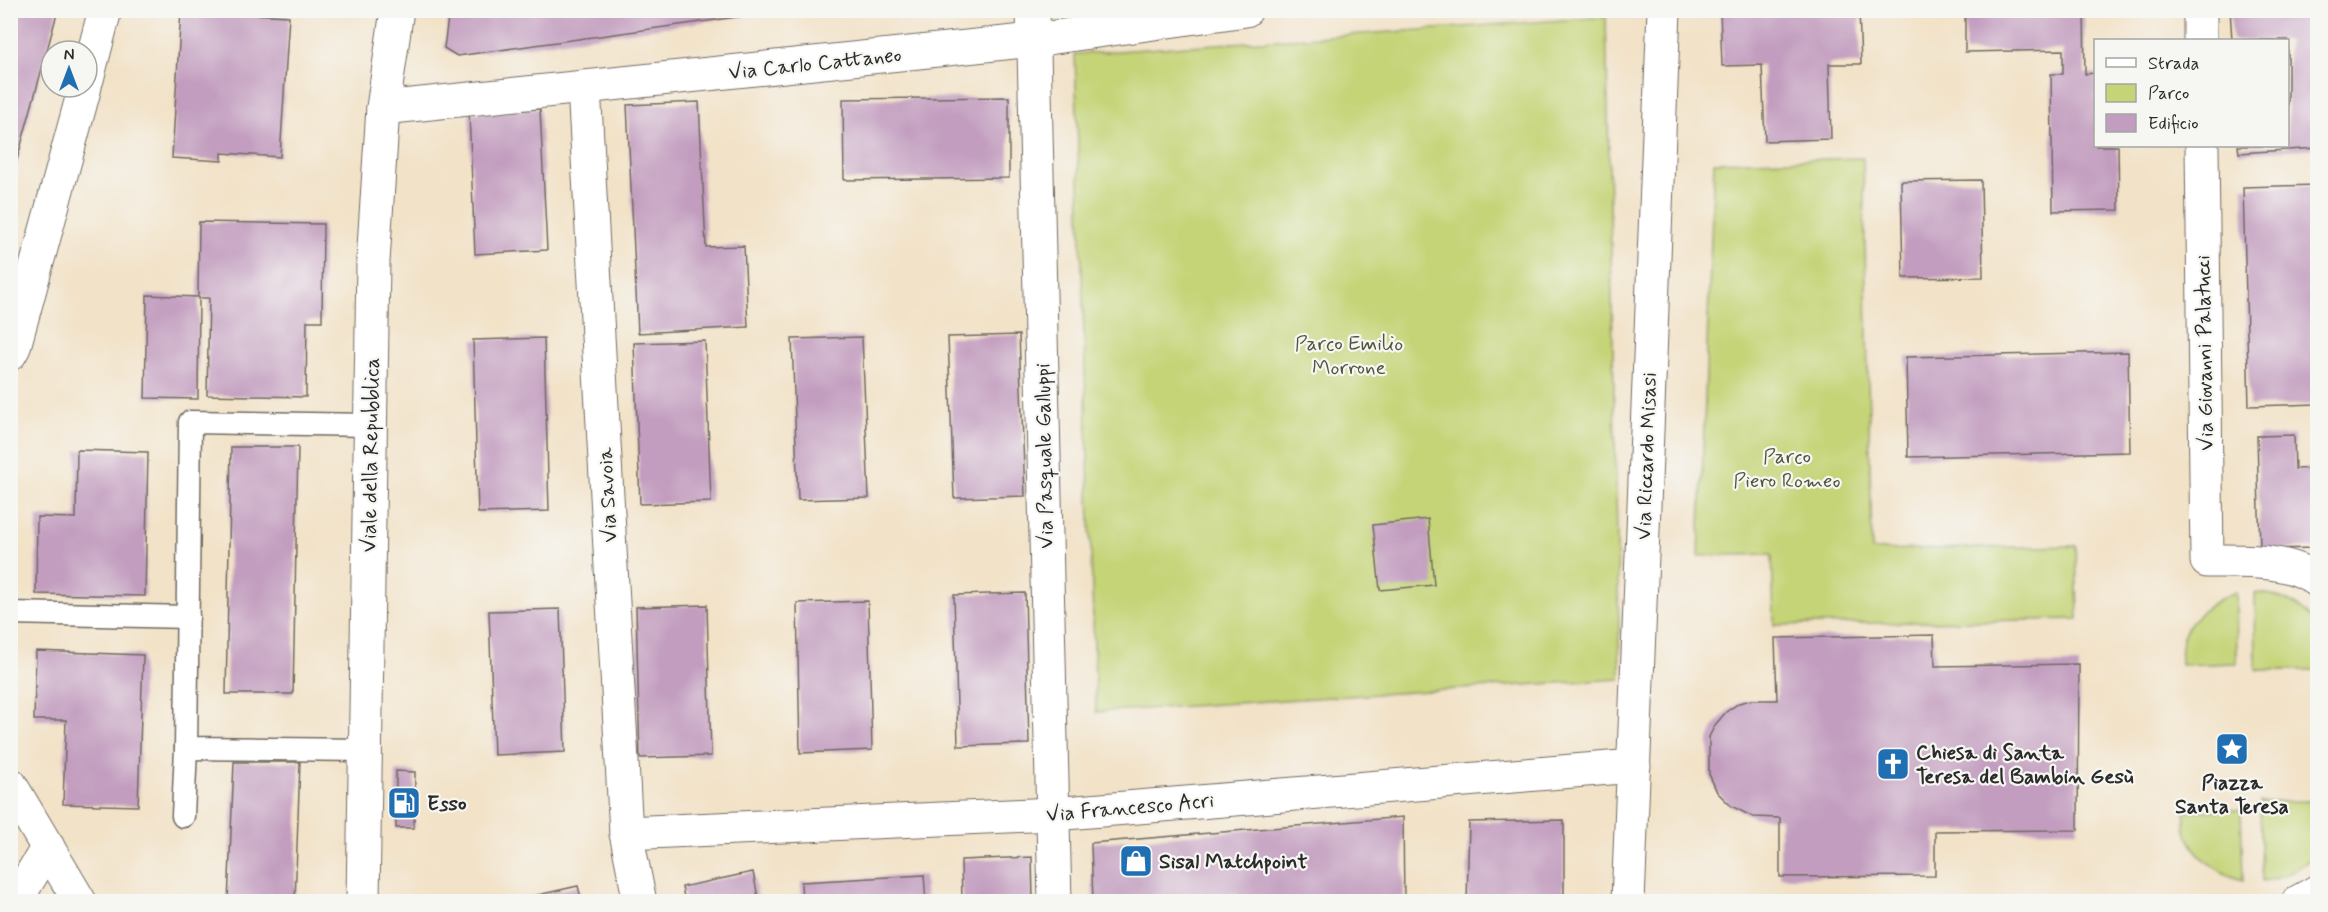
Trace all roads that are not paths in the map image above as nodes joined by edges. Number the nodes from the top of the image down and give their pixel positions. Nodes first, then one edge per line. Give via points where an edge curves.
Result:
1 (105, 10) edge
2 (397, 10) edge
3 (1246, 10) edge
4 (1664, 10) edge
5 (2200, 10) edge
6 (1034, 25) edge
7 (97, 39) edge
8 (2200, 39) edge
9 (584, 87) junction
10 (82, 99) edge
11 (383, 108) junction
12 (2202, 147) edge
13 (10, 354) edge
14 (371, 425) junction
15 (2318, 581) edge
16 (10, 613) edge
17 (188, 617) junction
18 (186, 748) junction
19 (366, 750) junction
20 (1634, 766) junction
21 (10, 784) edge
22 (1053, 814) junction
23 (183, 816) dead end
24 (626, 833) junction
25 (48, 847) junction
26 (2318, 891) edge
27 (15, 902) edge
28 (80, 902) edge
29 (363, 902) edge
30 (640, 902) edge
31 (1055, 902) edge
32 (1628, 902) edge
33 (2298, 902) edge

1 - 7 street
2 - 11 street, Viale della Repubblica
3 - 6 street, Via Carlo Cattaneo
4 - 20 street, Via Riccardo Misasi
5 - 8 street
6 - 9 street, Via Carlo Cattaneo
6 - 22 street, Via Pasquale Galluppi
9 - 11 street, Via Carlo Cattaneo
9 - 24 street, Via Savoia
10 - 13 street
11 - 14 street, Viale della Repubblica via 373,262
12 - 15 street, Via Giovanni Palatucci via 2206,561 2265,562 2310,574
14 - 17 lane via 190,422
14 - 19 street, Viale della Repubblica
16 - 17 lane
17 - 18 lane
18 - 19 lane
18 - 23 lane
19 - 29 street, Viale della Repubblica
20 - 22 street, Via Francesco Acri
20 - 32 street, Via Riccardo Misasi
21 - 25 street
22 - 24 street, Via Francesco Acri
22 - 31 street, Via Pasquale Galluppi
24 - 30 street, Via Savoia
25 - 27 street
25 - 28 street
26 - 33 street

